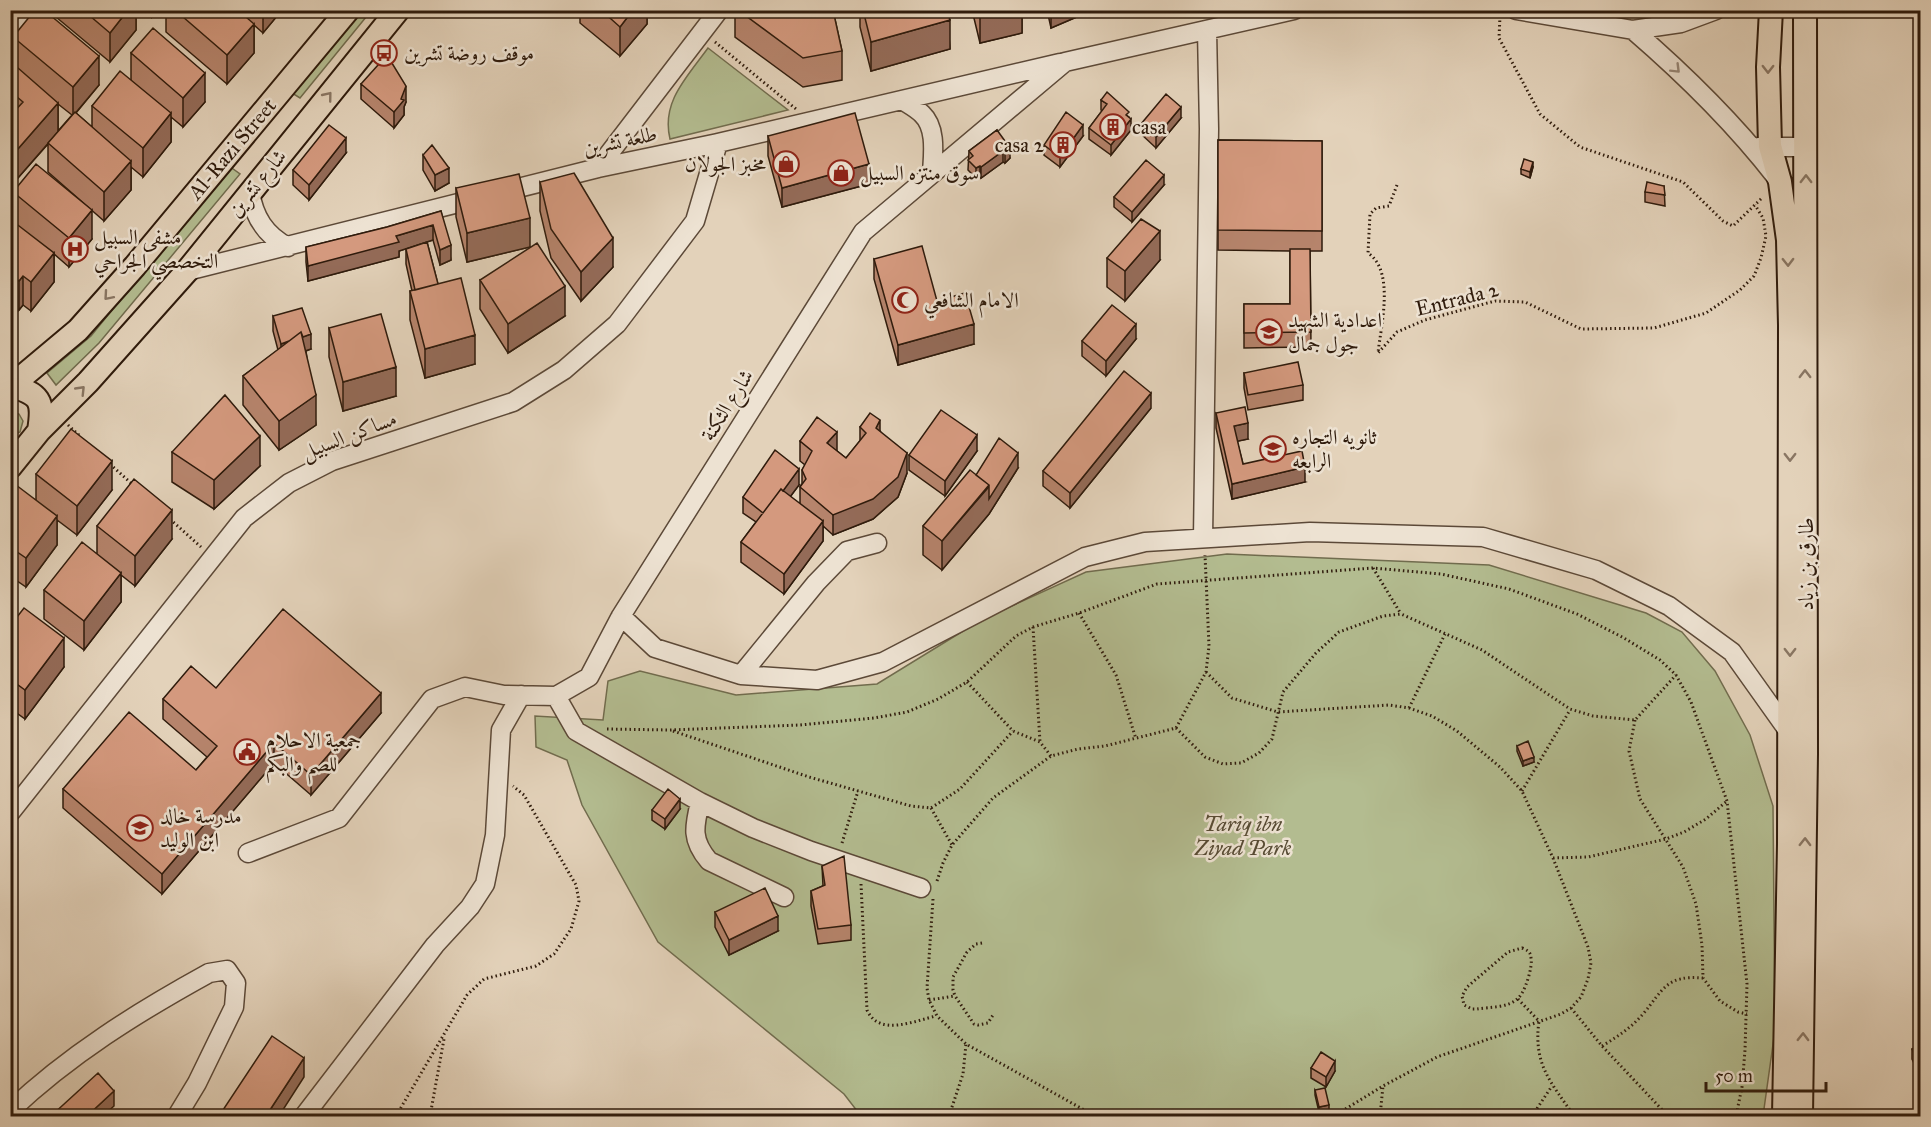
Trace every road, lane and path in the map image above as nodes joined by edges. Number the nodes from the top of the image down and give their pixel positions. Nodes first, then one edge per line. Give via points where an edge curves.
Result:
1 (38, 10) edge
2 (348, 10) edge
3 (398, 10) edge
4 (719, 10) edge
5 (1294, 10) edge
6 (1500, 10) edge
7 (1516, 10) edge
8 (1716, 10) edge
9 (1771, 10) edge
10 (1804, 10) edge
11 (1207, 30) junction
12 (1633, 30) junction
13 (702, 32) junction
14 (10, 43) edge
15 (1065, 62) junction
16 (902, 100) junction
17 (271, 103) junction
18 (811, 121) junction
19 (301, 129) junction
20 (718, 143) junction
21 (1761, 146) junction
22 (1806, 147) junction
23 (598, 168) junction
24 (932, 174) junction
25 (1780, 182) junction
26 (1397, 185) dead end
27 (250, 192) junction
28 (1755, 205) junction
29 (288, 247) junction
30 (187, 271) junction
31 (11, 386) edge
32 (57, 415) junction
33 (39, 430) junction
34 (83, 439) edge
35 (109, 462) edge
36 (10, 467) edge
37 (135, 486) edge
38 (170, 518) edge
39 (1203, 538) junction
40 (877, 543) dead end
41 (213, 558) junction
42 (1373, 568) junction
43 (1207, 579) junction
44 (1078, 613) junction
45 (1401, 614) junction
46 (621, 616) junction
47 (1033, 627) junction
48 (1445, 634) junction
49 (1206, 672) junction
50 (741, 675) junction
51 (1676, 675) junction
52 (967, 682) junction
53 (521, 695) junction
54 (556, 696) junction
55 (1409, 708) junction
56 (1570, 709) junction
57 (1278, 712) junction
58 (1635, 720) junction
59 (602, 728) dead end
60 (1176, 728) junction
61 (670, 730) junction
62 (1013, 731) junction
63 (1790, 732) junction
64 (1136, 739) junction
65 (1040, 742) junction
66 (1051, 756) junction
67 (498, 774) junction
68 (858, 791) junction
69 (1522, 791) junction
70 (1727, 801) junction
71 (700, 802) junction
72 (930, 808) junction
73 (10, 813) edge
74 (1666, 839) junction
75 (951, 845) junction
76 (248, 853) dead end
77 (1553, 858) junction
78 (836, 860) junction
79 (861, 867) junction
80 (921, 888) dead end
81 (784, 897) dead end
82 (982, 943) dead end
83 (1703, 978) junction
84 (956, 996) junction
85 (1518, 999) junction
86 (929, 1000) junction
87 (1571, 1008) junction
88 (1747, 1014) junction
89 (993, 1015) dead end
90 (937, 1016) junction
91 (1539, 1022) junction
92 (445, 1034) junction
93 (966, 1044) junction
94 (1602, 1046) junction
95 (1383, 1086) junction
96 (1552, 1086) junction
97 (10, 1111) edge
98 (177, 1116) edge
99 (304, 1116) edge
100 (396, 1116) edge
101 (430, 1116) edge
102 (951, 1116) edge
103 (1095, 1116) edge
104 (1334, 1116) edge
105 (1380, 1116) edge
106 (1532, 1116) edge
107 (1574, 1116) edge
108 (1668, 1116) edge
109 (1736, 1116) edge
110 (1784, 1116) edge
111 (1801, 1116) edge

1 - 14 street
2 - 17 main road, Al-Razi Street
19 -> 3 main road, شارع تشرين
4 - 13 street
5 - 11 street, شارع الثكنة
6 - 28 path via 1499,38 1540,114 1580,147 1683,182 1733,226
7 - 12 street
8 - 12 street via 1681,23
9 -> 21 main road
10 - 22 main road, طارق بن زياد
11 - 15 street, شارع الثكنة
11 - 39 street
12 -> 21 street
13 - 18 path
13 - 23 street
15 - 16 street, طلعة تشرين
15 - 24 street, شارع الثكنة
16 - 18 street, طلعة تشرين
16 - 24 street via 923,115 931,128
17 - 19 main road
17 -> 31 main road, Al-Razi Street via 78,330
18 - 20 street, طلعة تشرين
19 - 27 main road, شارع تشرين
20 - 23 street, طلعة تشرين
20 - 41 street, مساكن السبيل via 695,221 617,324 564,370 513,402 332,461 289,483 244,518
21 - 22 street
21 - 25 main road
111 -> 22 main road, طارق بن زياد via 1806,766
23 - 29 street, طلعة تشرين
24 - 46 street, شارع الثكنة via 863,232
25 - 28 path
25 -> 63 main road via 1788,240 1790,314
26 - 28 path, Entrada 2 via 1389,206 1376,208 1370,214 1368,253 1375,258 1384,279 1378,353 1397,332 1495,301 1525,302 1581,328 1654,328 1706,313 1754,276 1766,236 1763,218
27 - 29 street via 255,214 264,229
27 - 30 main road, شارع تشرين
29 - 30 street, طلعة تشرين
32 -> 30 main road, شارع تشرين
31 - 33 main road via 26,389 36,397 42,411
32 - 33 main road, شارع تشرين
32 - 34 path
33 - 36 main road, شارع تشرين
35 - 37 path
38 - 41 path
39 - 43 path
39 - 50 street via 1145,542 1085,558 884,662 817,680
39 - 63 street via 1310,532 1483,537 1596,570 1670,606 1732,652
40 - 50 street via 847,551
41 - 73 street, مساكن السبيل
42 - 43 path
42 - 45 path
42 - 51 path via 1441,574 1509,589 1624,638
43 - 44 path via 1157,584
43 - 49 path
44 - 47 path
44 - 64 path via 1116,675
45 - 48 path
45 - 57 path via 1383,616 1339,632 1283,692
46 - 50 street via 655,648
46 - 54 street, شارع الثكنة via 589,677
47 - 52 path via 1016,636
47 - 65 path
48 - 55 path
48 - 56 path via 1482,650
49 - 57 path via 1232,698
49 - 60 path
51 - 58 path
51 - 70 path via 1691,702
52 - 61 path via 908,712 874,718
52 - 62 path
53 - 54 street
53 - 67 street via 501,730
53 - 76 street via 465,687 432,699 339,818
54 - 71 street via 576,731
55 - 57 path via 1389,705
55 - 69 path via 1457,731
56 - 58 path via 1593,716
56 - 69 path
57 - 60 path via 1272,739 1259,753 1241,763 1223,764 1205,757
58 - 74 path via 1629,751 1640,799
59 - 61 path
60 - 64 path
61 - 68 path
62 - 65 path
62 - 72 path via 960,789
63 - 110 main road
64 - 66 path
65 - 66 path
66 - 75 path via 993,798
67 - 92 path via 524,795 576,885 579,901 571,929 554,954 536,966 484,980 467,995
67 - 99 street via 495,835 485,884
68 - 72 path
68 - 78 path
69 - 77 path
70 - 74 path via 1706,819
70 - 88 path
71 - 78 street via 753,828
71 - 81 street via 694,827 698,844 709,861
72 - 75 path
74 - 77 path via 1588,857
74 - 83 path via 1683,867 1696,904
75 - 86 path via 934,891
77 - 87 path via 1591,963 1581,997
78 - 79 street
79 - 80 street
79 - 90 path via 869,1015 890,1026
82 - 84 path via 971,947 955,971 952,984
83 - 88 path via 1720,1001
83 - 94 path via 1685,976 1668,983 1624,1033
84 - 86 path
84 - 89 path via 974,1024 988,1023
85 - 85 path via 1525,989 1532,956 1522,948 1509,952 1467,987 1462,996 1464,1005 1472,1009
85 - 91 path
86 - 90 path
87 - 91 path
87 - 94 path
88 - 109 path
90 - 93 path
91 - 95 path via 1437,1057
91 - 96 path via 1537,1049
92 - 100 path
92 - 101 path
93 - 102 path via 963,1074
93 - 103 path
94 - 108 path
95 - 104 path
95 - 105 path
96 - 106 path
96 - 107 path
97 - 98 street via 39,1084 113,1029 209,973 226,970 236,983 234,1007 198,1083

